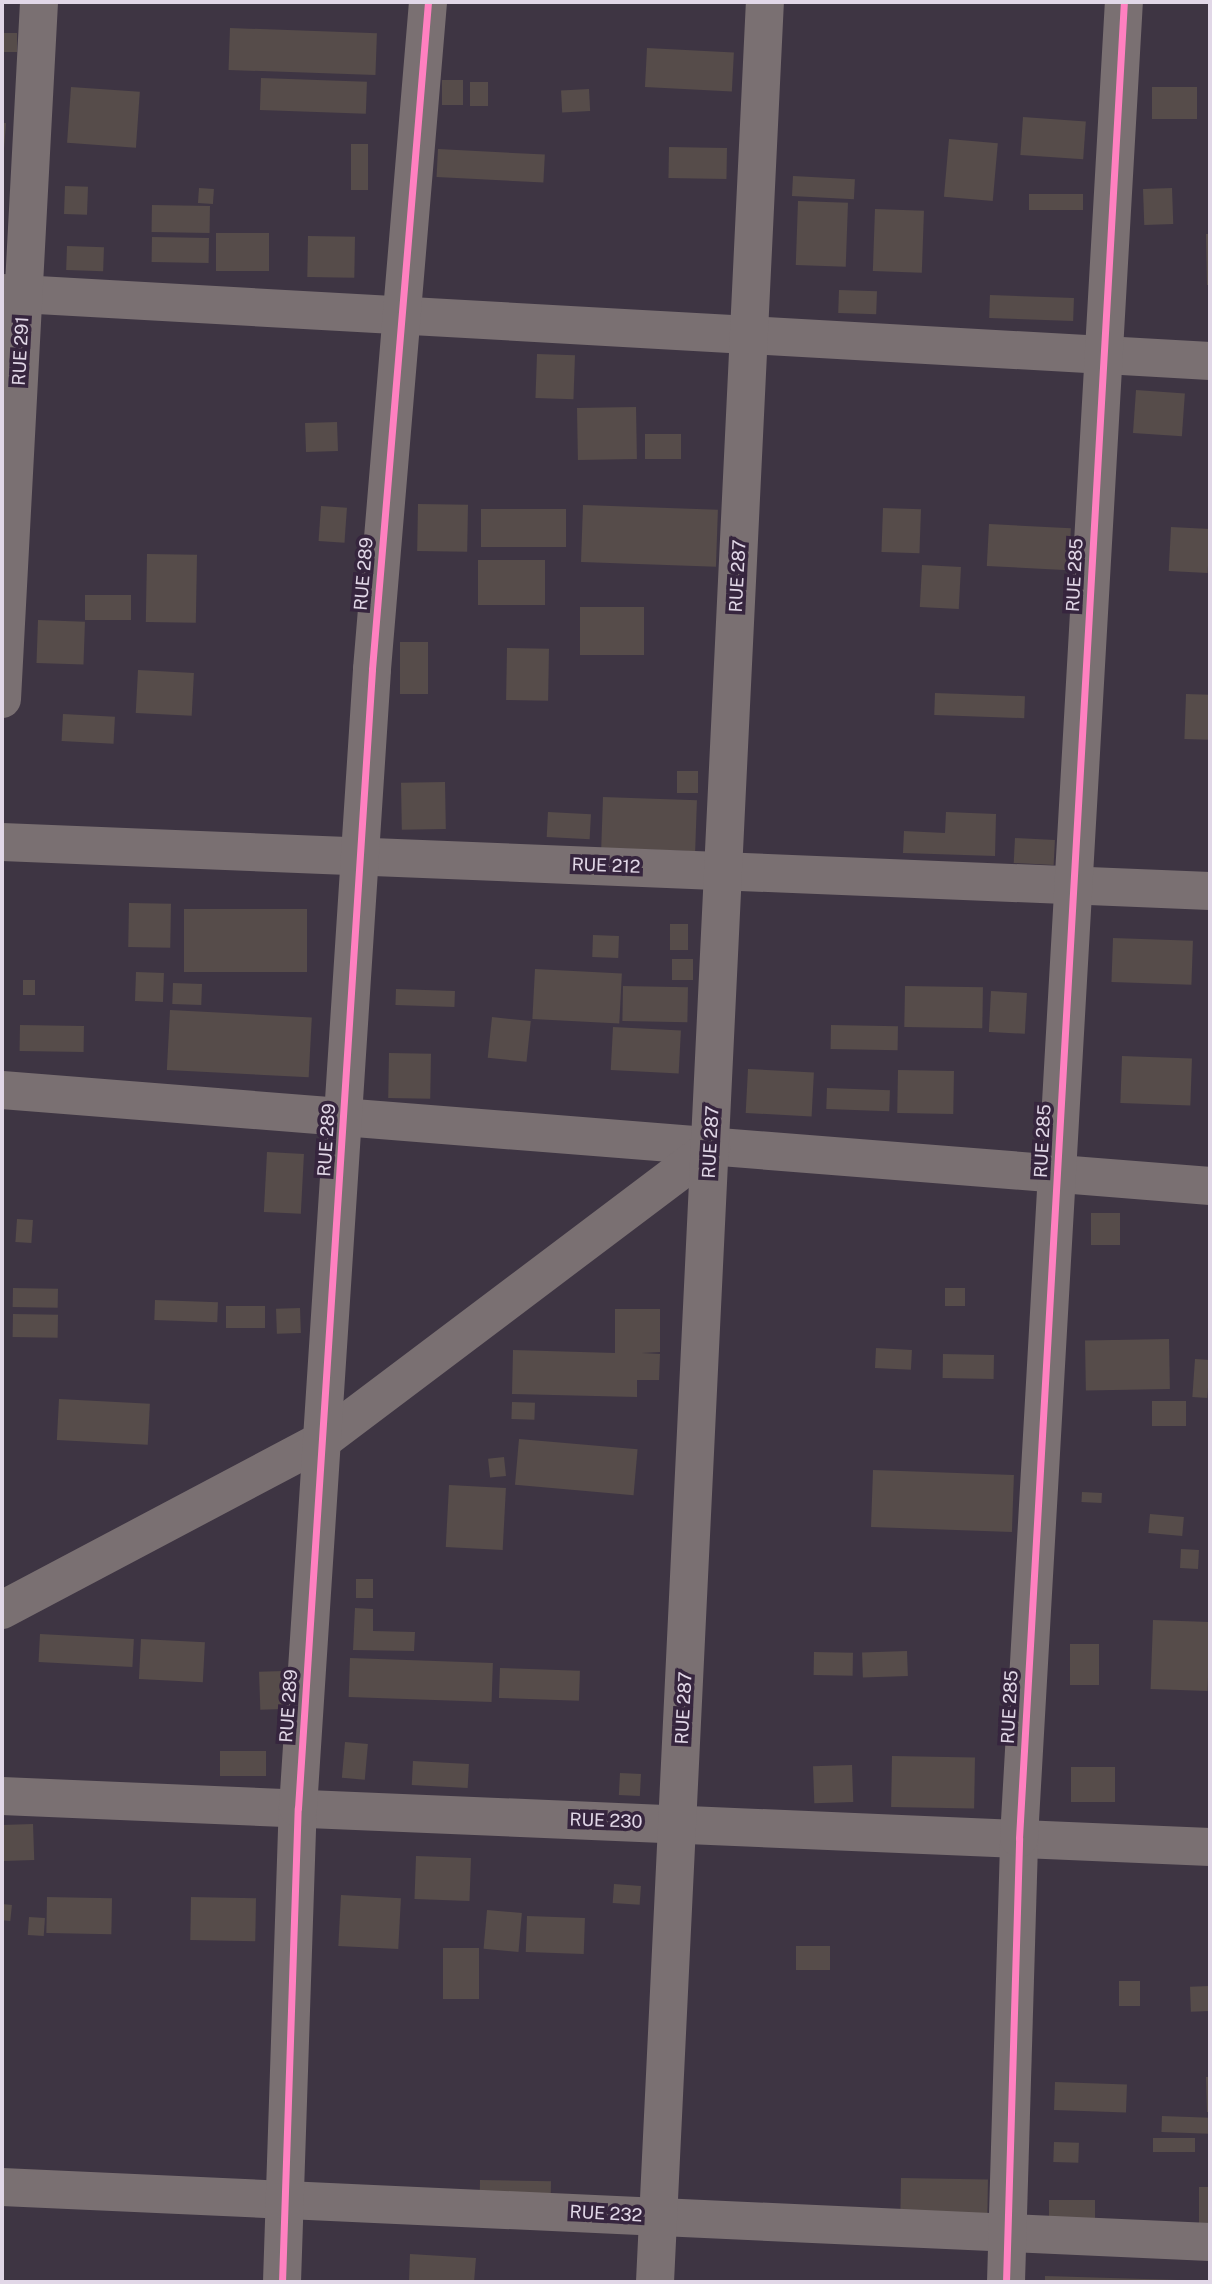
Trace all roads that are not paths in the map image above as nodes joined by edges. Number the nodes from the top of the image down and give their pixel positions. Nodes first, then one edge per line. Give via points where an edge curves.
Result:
1 (39, 2) edge
2 (428, 2) edge
3 (765, 2) edge
4 (1124, 2) edge
5 (13, 293) edge
6 (402, 315) junction
7 (750, 336) junction
8 (1104, 355) junction
9 (1210, 361) edge
10 (2, 699) edge
11 (2, 842) edge
12 (360, 857) junction
13 (724, 871) junction
14 (1074, 885) junction
15 (1210, 891) edge
16 (2, 1090) edge
17 (344, 1118) junction
18 (711, 1148) junction
19 (1057, 1174) junction
20 (1210, 1186) edge
21 (323, 1440) junction
22 (2, 1610) edge
23 (2, 1796) edge
24 (298, 1808) junction
25 (679, 1824) junction
26 (1019, 1838) junction
27 (1210, 1847) edge
28 (2, 2187) edge
29 (285, 2200) junction
30 (657, 2217) junction
31 (1008, 2233) junction
32 (1210, 2242) edge
33 (282, 2282) edge
34 (655, 2282) edge
35 (1006, 2282) edge

1 - 5 street, RUE 291
2 - 6 street, RUE 289
3 - 7 street, RUE 287
4 - 8 street, RUE 285
5 - 6 street
5 - 10 street, RUE 291
6 - 7 street
6 - 12 street, RUE 289
7 - 8 street
7 - 13 street, RUE 287
8 - 9 street
8 - 14 street, RUE 285
11 - 12 street, RUE 212
12 - 13 street, RUE 212
12 - 17 street, RUE 289
13 - 14 street, RUE 212
13 - 18 street, RUE 287
14 - 15 street, RUE 212
14 - 19 street, RUE 285
16 - 17 street
17 - 18 street
17 - 21 street, RUE 289
18 - 19 street
18 - 21 street
18 - 25 street, RUE 287
19 - 20 street
19 - 26 street, RUE 285
21 - 22 street
21 - 24 street, RUE 289
23 - 24 street, RUE 230
24 - 25 street, RUE 230
24 - 29 street, RUE 289
25 - 26 street, RUE 230
25 - 30 street, RUE 287
26 - 27 street, RUE 230
26 - 31 street, RUE 285
28 - 29 street, RUE 232
29 - 30 street, RUE 232
29 - 33 street, RUE 289
30 - 31 street, RUE 232
30 - 34 street, RUE 287
31 - 32 street, RUE 232
31 - 35 street, RUE 285

